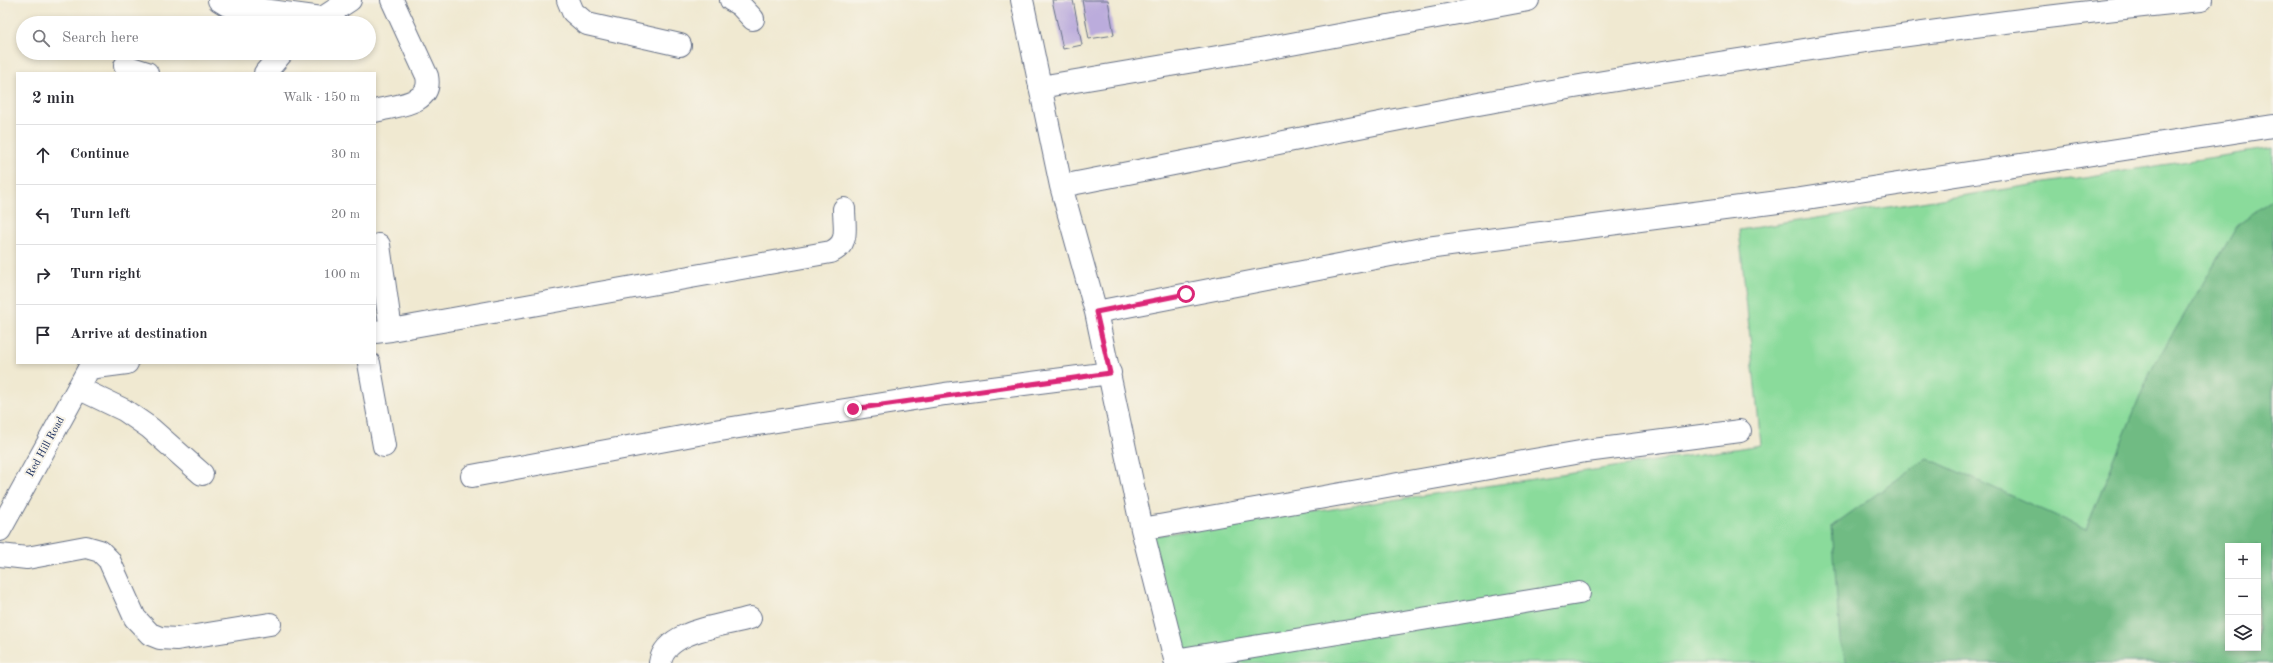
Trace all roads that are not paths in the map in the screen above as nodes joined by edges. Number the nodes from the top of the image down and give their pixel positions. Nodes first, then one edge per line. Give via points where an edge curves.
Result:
1 (219, 0) edge
2 (350, 0) edge
3 (392, 0) edge
4 (568, 0) edge
5 (731, 0) edge
6 (1022, 0) edge
7 (1528, 0) edge
8 (2201, 0) edge
9 (290, 16) edge
10 (326, 16) edge
11 (753, 19) dead end
12 (680, 45) dead end
13 (276, 60) edge
14 (125, 66) dead end
15 (144, 72) edge
16 (267, 72) edge
17 (1040, 87) junction
18 (376, 111) edge
19 (2273, 126) edge
20 (1061, 186) junction
21 (844, 209) dead end
22 (379, 245) dead end
23 (1096, 312) junction
24 (383, 331) edge
25 (109, 364) edge
26 (369, 364) edge
27 (91, 365) edge
28 (1110, 373) junction
29 (78, 388) junction
30 (1740, 431) dead end
31 (384, 446) dead end
32 (202, 474) dead end
33 (472, 476) dead end
34 (1142, 529) junction
35 (0, 530) edge
36 (0, 555) edge
37 (1579, 593) dead end
38 (750, 618) dead end
39 (270, 624) dead end
40 (1176, 662) edge
41 (660, 663) edge

1 - 9 street via 227,5
2 - 10 street
3 - 18 street via 429,85 426,93 419,99
4 - 12 street via 572,12 587,24
5 - 11 street via 740,5
6 - 17 street
7 - 17 street via 1259,50
8 - 20 street via 2028,18 1819,48 1500,100
13 - 16 street
14 - 15 street
17 - 20 street
19 - 23 street via 1794,200 1427,248
20 - 23 street
21 - 24 street via 844,240 840,248 831,252
22 - 24 street
23 - 28 street
25 - 27 street
26 - 31 street
27 - 29 street, Red Hill Road
28 - 33 street via 945,394 714,431
28 - 34 street
29 - 32 street via 124,410 150,428
29 - 35 street, Red Hill Road
30 - 34 street via 1586,451
34 - 40 street
36 - 39 street via 27,558 86,547 100,551 108,560 135,618 150,634 160,638 177,639
37 - 40 street
38 - 41 street via 679,637 661,653

